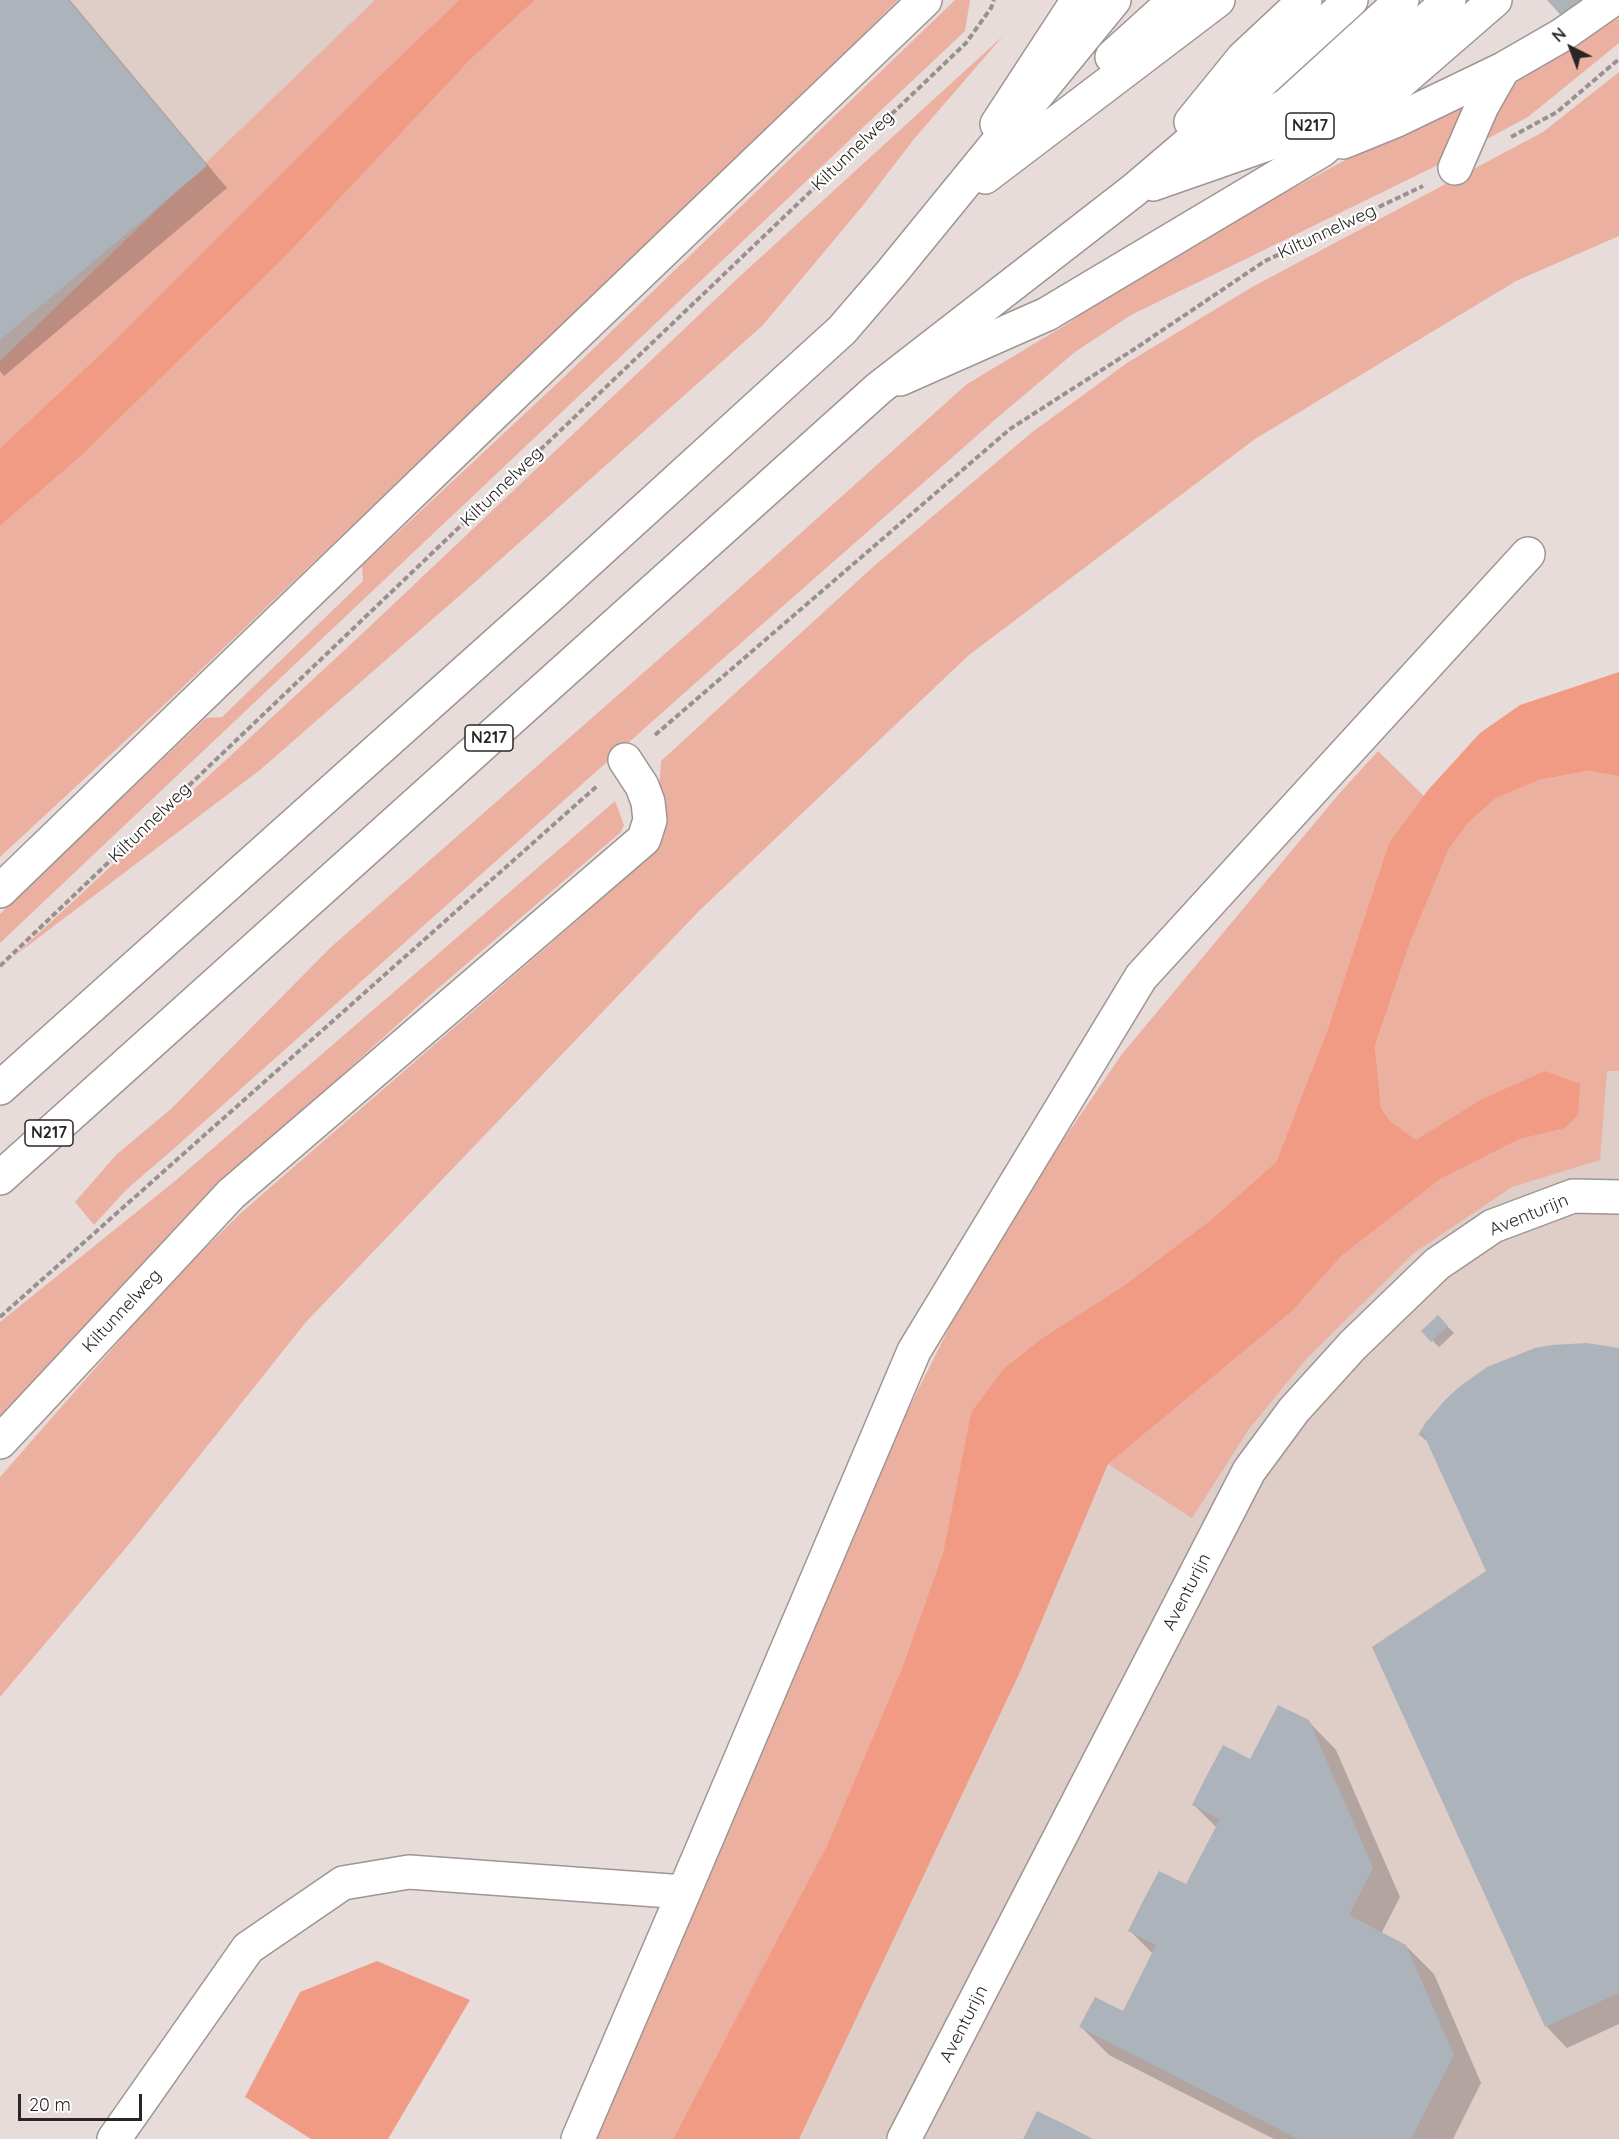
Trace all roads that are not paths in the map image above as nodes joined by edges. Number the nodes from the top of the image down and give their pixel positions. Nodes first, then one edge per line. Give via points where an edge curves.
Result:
1 (926, 0) edge
2 (1078, 0) edge
3 (1114, 0) edge
4 (1141, 0) edge
5 (1175, 0) edge
6 (1218, 0) edge
7 (1305, 0) edge
8 (1351, 0) edge
9 (1402, 0) edge
10 (1449, 0) edge
11 (1495, 0) edge
12 (1612, 0) edge
13 (1503, 69) junction
14 (1322, 150) junction
15 (1455, 168) road end
16 (1134, 190) junction
17 (943, 209) junction
18 (879, 388) junction
19 (1528, 554) dead end
20 (626, 760) road end
21 (0, 891) edge
22 (0, 1088) edge
23 (2, 1178) edge
24 (1619, 1197) edge
25 (0, 1442) edge
26 (684, 1892) junction
27 (114, 2139) edge
28 (578, 2139) edge
29 (904, 2139) edge

1 - 21 main road
2 - 17 main road
3 - 17 main road
4 - 17 main road
5 - 17 main road
6 - 17 main road
7 - 16 main road, N217 via 1243,58
8 - 16 main road, N217
9 - 16 main road, N217 via 1287,105
10 - 16 main road, N217 via 1305,131
11 - 14 main road, N217
12 - 13 main road
13 - 14 main road via 1397,120
13 - 15 main road
14 - 18 main road, N217 via 1047,314
16 - 18 main road, N217
17 - 22 main road via 842,330
18 - 23 main road, N217
19 - 26 main road via 1141,977 914,1351
20 - 25 main road, Kiltunnelweg via 648,802 650,820 644,838 231,1194
24 - 29 main road, Aventurijn via 1573,1196 1494,1226 1437,1264 1353,1345 1294,1410 1249,1471
26 - 27 main road via 409,1872 343,1883 248,1948
26 - 28 main road

